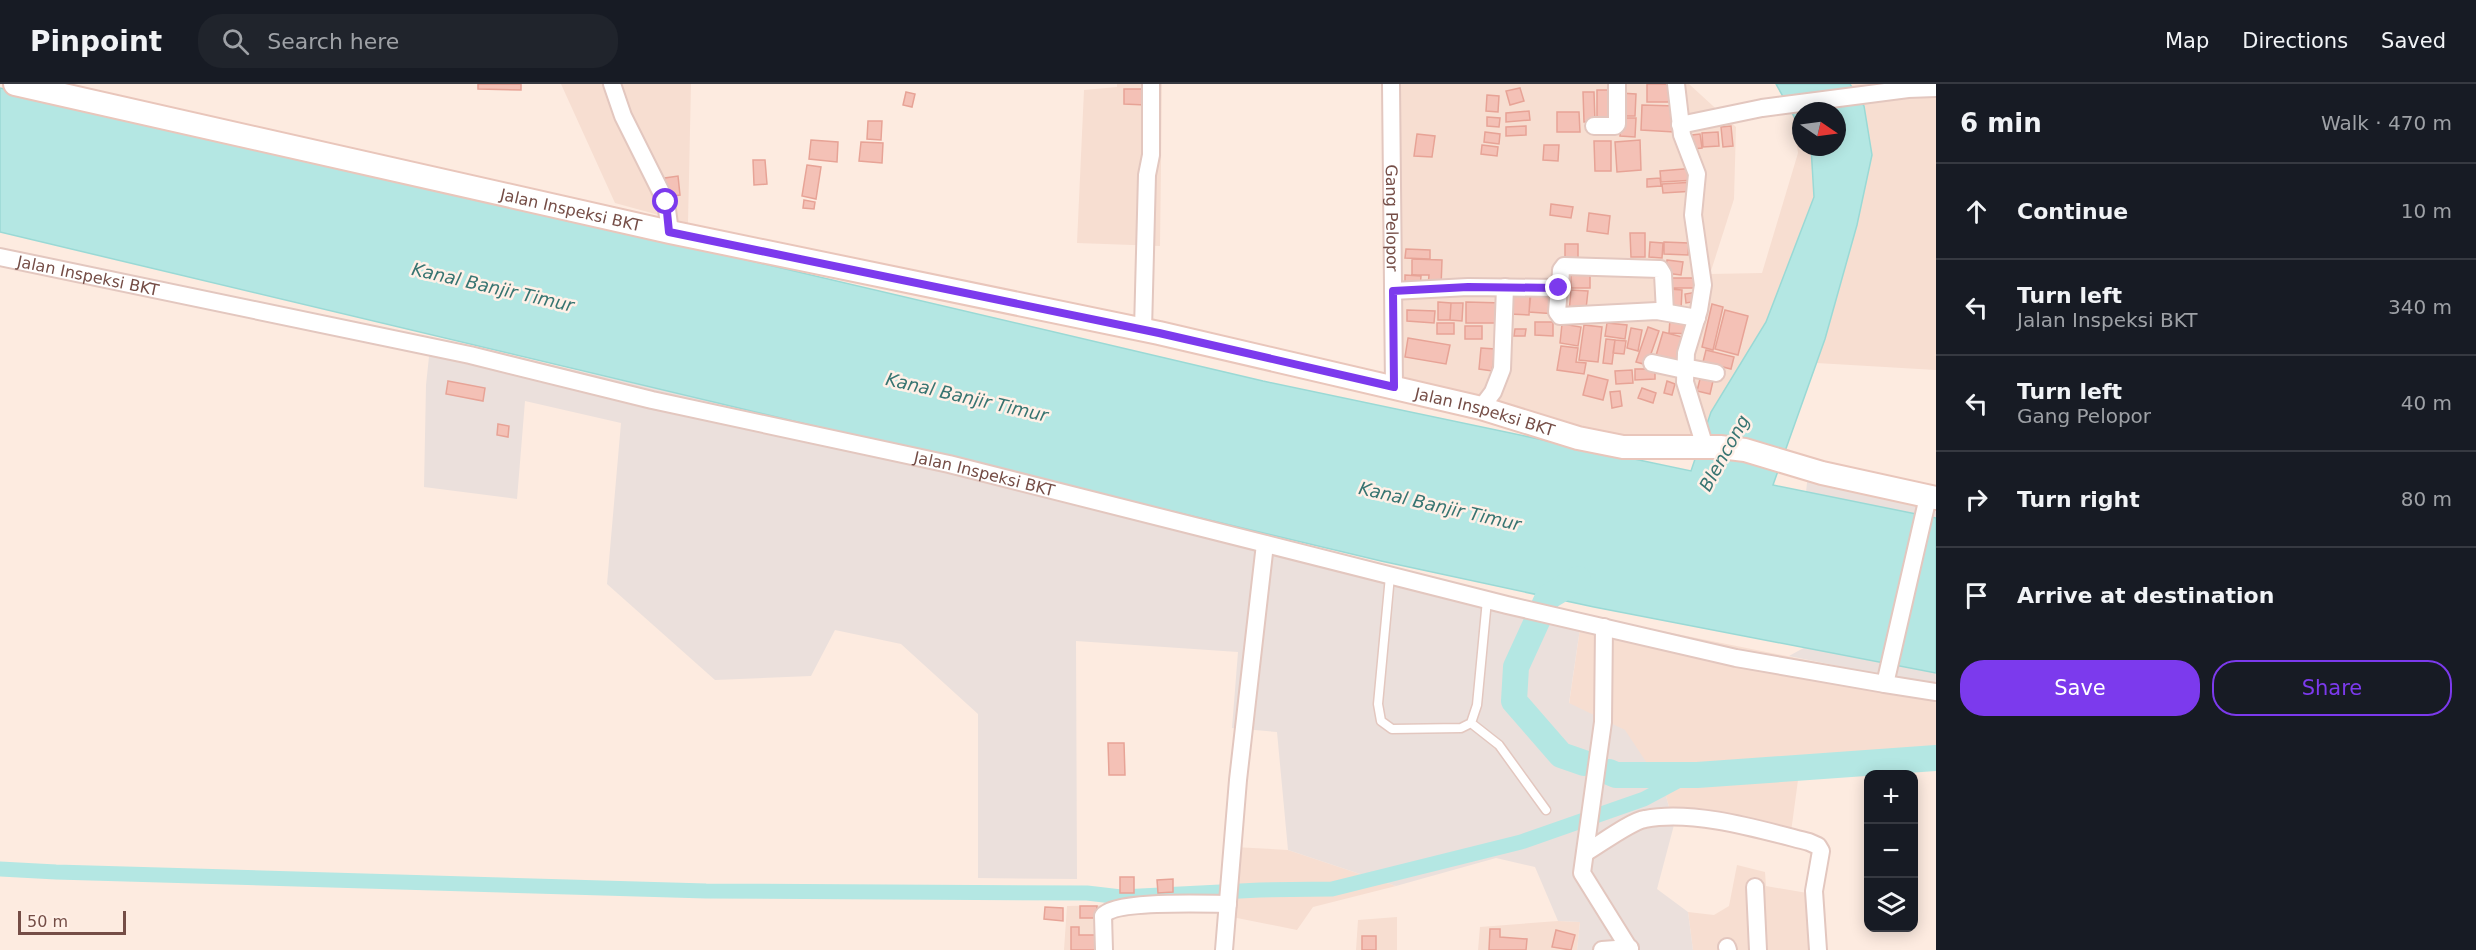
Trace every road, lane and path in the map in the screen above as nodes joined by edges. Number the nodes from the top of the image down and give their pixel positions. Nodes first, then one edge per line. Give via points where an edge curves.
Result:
1 (15, 84) edge
2 (612, 84) edge
3 (1151, 84) edge
4 (1391, 84) edge
5 (1617, 84) edge
6 (1676, 84) edge
7 (1936, 88) edge
8 (1680, 125) junction
9 (1594, 126) dead end
10 (669, 232) junction
11 (0, 257) edge
12 (1504, 287) junction
13 (1559, 288) junction
14 (1393, 291) junction
15 (1665, 312) junction
16 (1697, 318) junction
17 (1143, 330) junction
18 (1652, 363) dead end
19 (1684, 368) junction
20 (1716, 373) dead end
21 (1394, 387) junction
22 (1481, 408) junction
23 (1705, 447) junction
24 (1930, 503) edge
25 (1265, 544) junction
26 (1390, 576) junction
27 (1487, 600) junction
28 (1597, 625) junction
29 (1886, 678) junction
30 (1936, 692) edge
31 (1471, 723) junction
32 (1546, 810) dead end
33 (1585, 853) junction
34 (1755, 887) dead end
35 (1228, 901) junction
36 (1630, 949) edge
37 (1104, 950) edge
38 (1224, 950) edge
39 (1602, 950) edge
40 (1758, 950) edge
41 (1818, 950) edge

1 - 10 street, Jalan Inspeksi BKT
2 - 10 street via 623,116 666,202
3 - 17 street
4 - 14 street, Gang Pelopor
5 - 9 street via 1617,124
6 - 8 street
7 - 8 street via 1784,105
8 - 16 street via 1697,174 1694,215 1703,285
10 - 17 street, Jalan Inspeksi BKT
11 - 25 street, Jalan Inspeksi BKT via 470,356 949,464
12 - 13 street
12 - 14 street
12 - 22 street via 1502,369
13 - 15 street via 1560,316
13 - 15 street via 1564,266 1660,269
14 - 21 street, Gang Pelopor
15 - 16 street
16 - 19 street
17 - 21 street, Jalan Inspeksi BKT
18 - 19 street
19 - 20 street
19 - 23 street
21 - 22 street, Jalan Inspeksi BKT
22 - 23 street, Jalan Inspeksi BKT via 1578,438 1623,447
23 - 24 street, Jalan Inspeksi BKT via 1745,450
24 - 29 street
25 - 26 street, Jalan Inspeksi BKT
25 - 35 street
26 - 27 street, Jalan Inspeksi BKT
26 - 31 lane via 1378,704 1381,721 1392,729 1461,728
27 - 28 street, Jalan Inspeksi BKT
27 - 31 lane via 1477,705
28 - 29 street, Jalan Inspeksi BKT via 1736,658
28 - 33 street via 1603,722
29 - 30 street, Jalan Inspeksi BKT
31 - 32 lane via 1499,745
33 - 36 street via 1582,873
33 - 41 street via 1643,819 1680,816 1753,827 1809,842 1821,852 1814,891
34 - 40 street
35 - 37 street via 1110,910 1103,916
35 - 38 street
36 - 39 street

